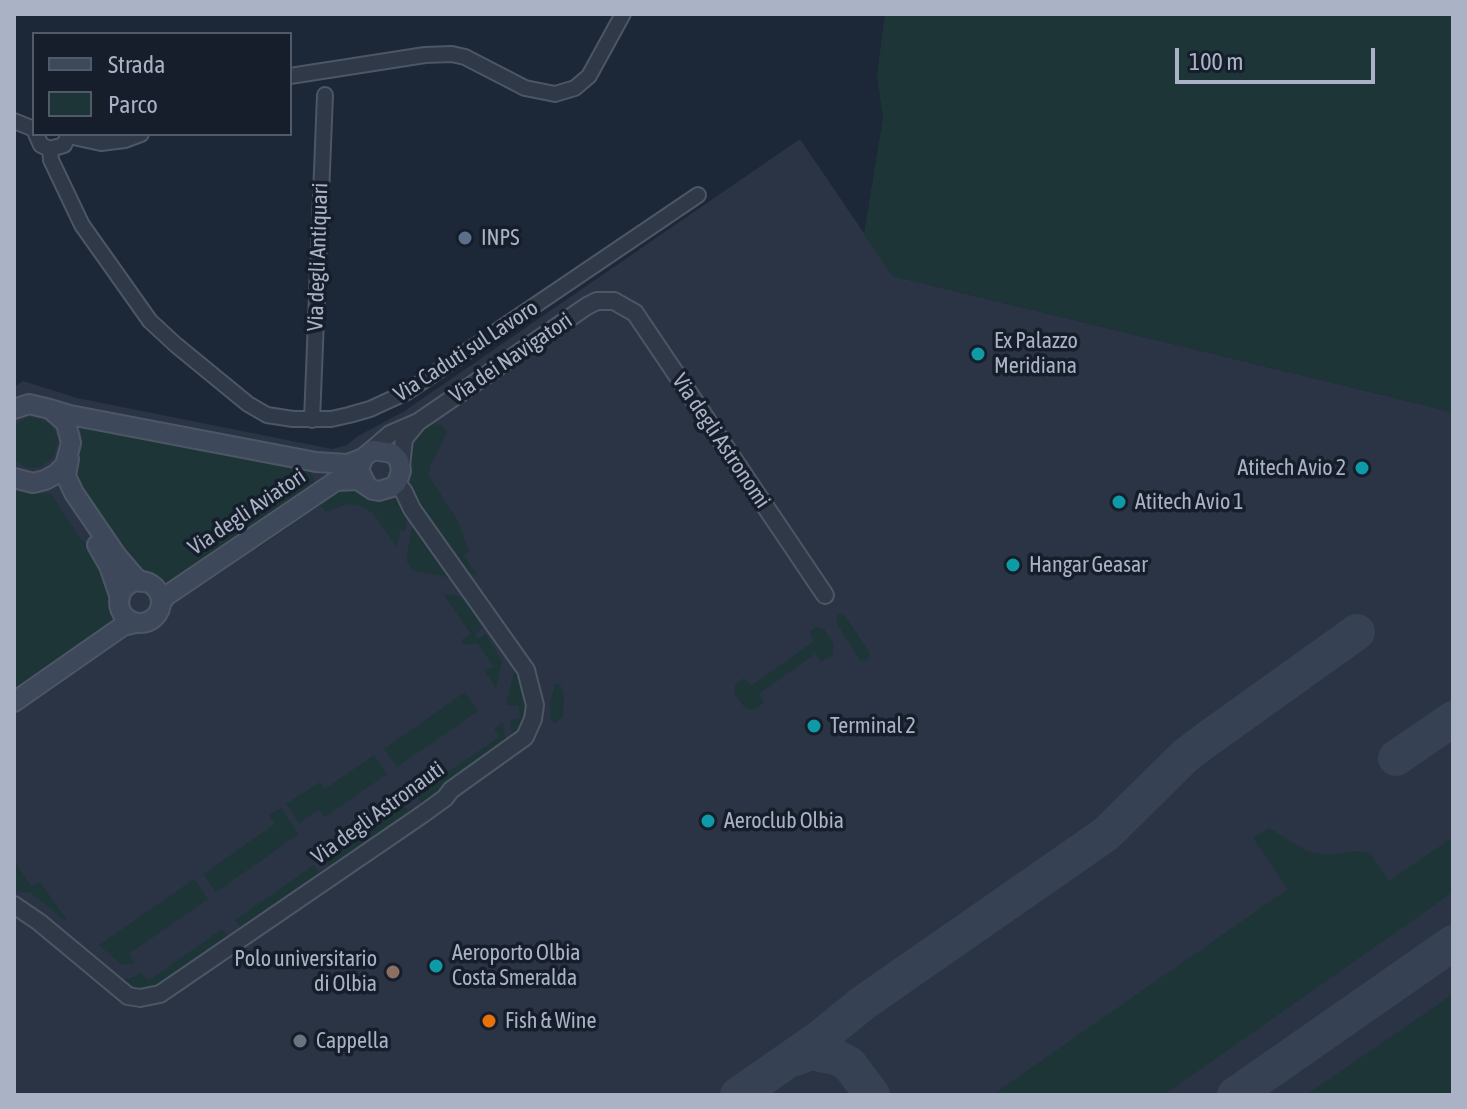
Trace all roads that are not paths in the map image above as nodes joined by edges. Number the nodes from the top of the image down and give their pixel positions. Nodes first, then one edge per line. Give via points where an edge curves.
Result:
1 (623, 14) edge
2 (292, 76) edge
3 (325, 95) dead end
4 (14, 121) edge
5 (32, 130) edge
6 (37, 136) edge
7 (68, 136) edge
8 (73, 136) edge
9 (136, 136) edge
10 (50, 149) junction
11 (698, 195) dead end
12 (606, 300) joint
13 (14, 394) edge
14 (45, 407) junction
15 (14, 409) edge
16 (312, 420) junction
17 (418, 422) junction
18 (70, 453) junction
19 (365, 456) junction
20 (399, 474) junction
21 (14, 478) edge
22 (33, 483) junction
23 (367, 486) junction
24 (142, 582) junction
25 (825, 595) dead end
26 (120, 598) junction
27 (161, 603) junction
28 (135, 623) junction
29 (14, 702) edge
30 (14, 905) edge

1 - 2 street via 589,76 575,88 555,94 525,88 465,57 441,53
3 - 16 street, Via degli Antiquari
4 - 5 street
6 - 10 street
7 - 10 street via 64,145
8 - 9 street via 101,143
10 - 16 street, Via Caduti sul Lavoro via 82,225 150,321 257,410
11 - 16 street, Via Caduti sul Lavoro via 407,392 370,409
12 - 17 street, Via dei Navigatori via 587,306
12 - 25 street, Via degli Astronomi via 635,313
13 - 14 main road
14 - 15 main road via 29,404
14 - 18 main road via 59,415 70,433
14 - 19 main road via 316,462 348,464
17 - 19 street, Via dei Navigatori via 390,434
17 - 20 street via 404,439
18 - 22 main road via 56,474
18 - 24 main road via 66,476 74,493 117,556
19 - 20 main road via 386,450 396,456
19 - 23 main road via 359,470
20 - 23 main road via 386,490
20 - 30 street, Via degli Astronauti via 412,509 526,670 535,705 525,737 423,814 160,994 128,996
21 - 22 main road
22 - 26 main road via 53,486 72,507 109,566
23 - 27 main road, Via degli Aviatori via 352,479 330,484
24 - 26 main road via 125,588
24 - 27 main road via 158,591
26 - 28 main road via 121,611
27 - 28 main road via 153,619
28 - 29 main road via 123,626

